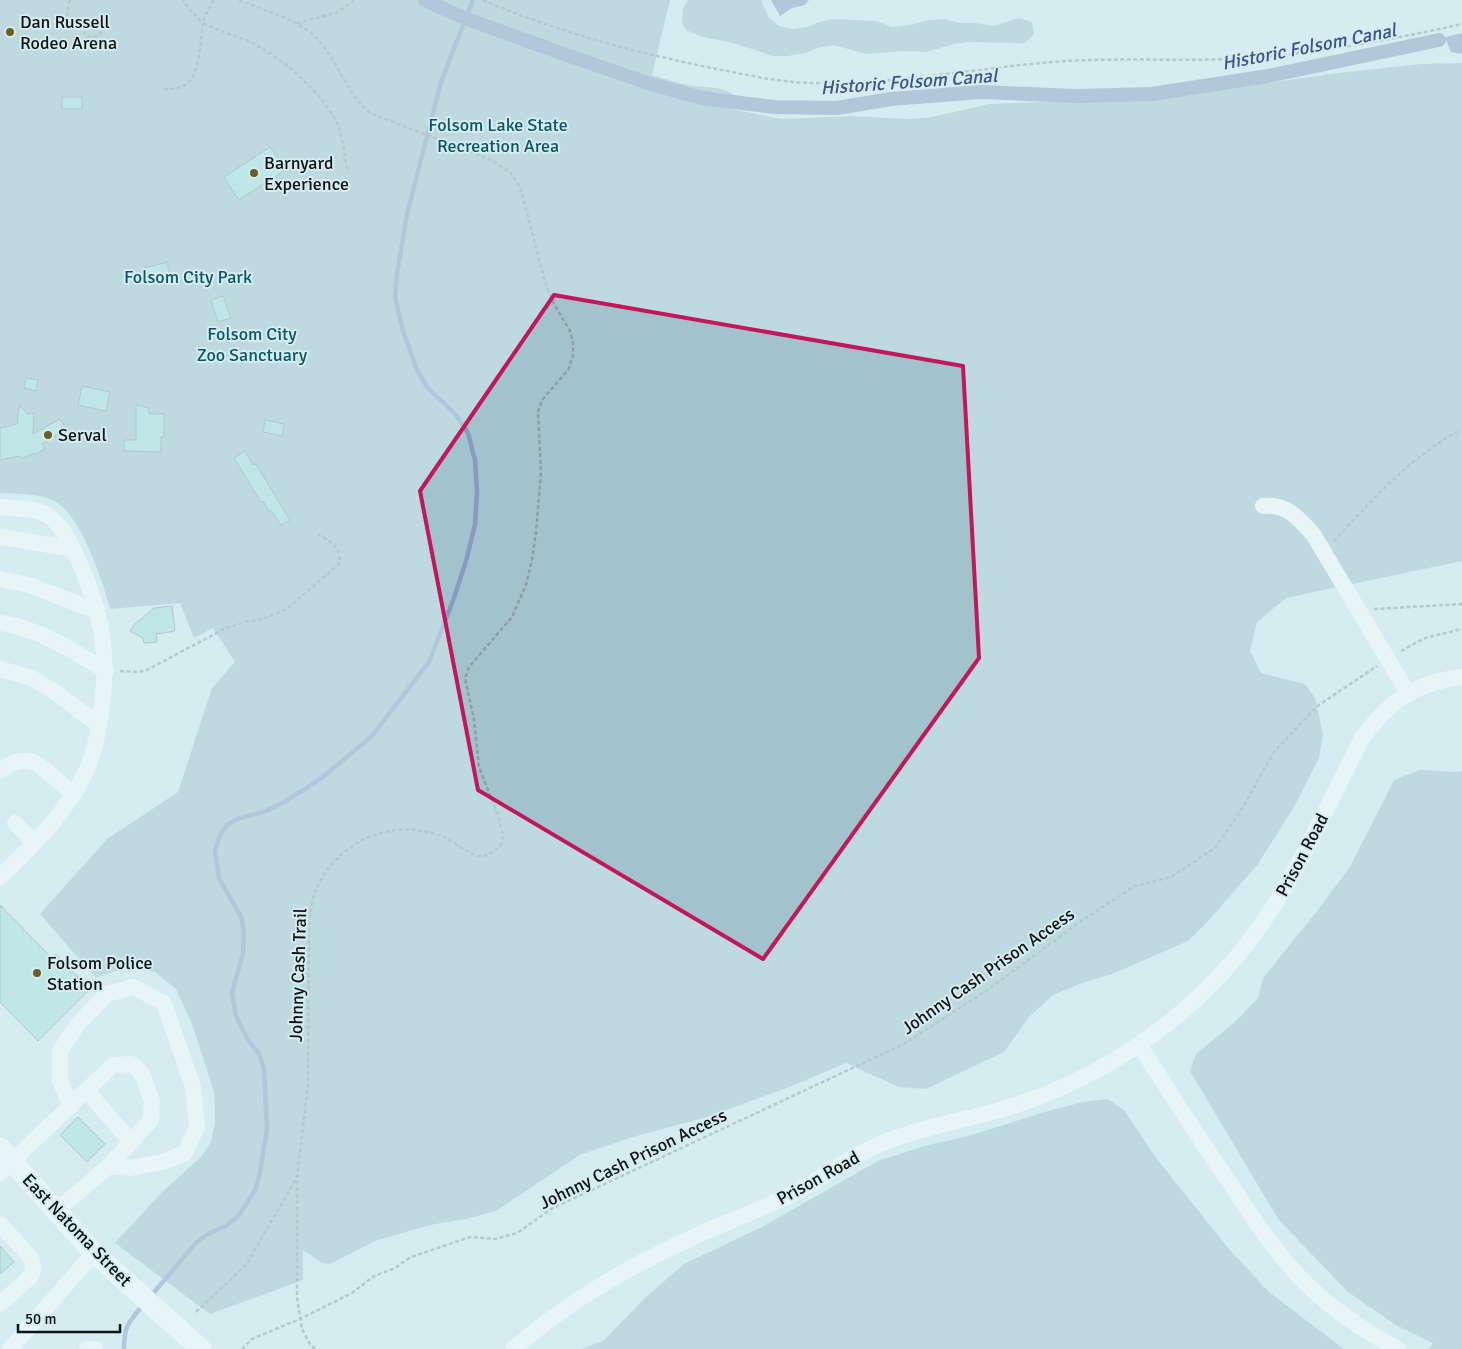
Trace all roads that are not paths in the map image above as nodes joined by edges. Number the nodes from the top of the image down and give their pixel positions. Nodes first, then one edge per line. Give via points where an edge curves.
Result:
1 (1263, 506) dead end
2 (0, 507) edge
3 (0, 537) edge
4 (73, 549) junction
5 (0, 579) edge
6 (97, 611) junction
7 (0, 623) edge
8 (0, 669) edge
9 (106, 671) junction
10 (1462, 677) edge
11 (1408, 693) junction
12 (100, 725) junction
13 (0, 771) edge
14 (74, 794) junction
15 (15, 823) dead end
16 (35, 843) junction
17 (0, 878) edge
18 (1140, 1046) junction
19 (87, 1091) junction
20 (71, 1106) junction
21 (131, 1142) junction
22 (4, 1161) edge
23 (109, 1166) junction
24 (56, 1211) junction
25 (0, 1224) edge
26 (94, 1252) junction
27 (0, 1304) edge
28 (18, 1346) edge
29 (87, 1349) edge
30 (95, 1349) edge
31 (200, 1349) edge
32 (513, 1349) edge
33 (1398, 1349) edge

1 - 11 street via 1272,505 1295,514 1313,534
2 - 4 street via 40,511 52,518
3 - 4 street
4 - 6 street
5 - 6 street via 29,585
6 - 9 street
7 - 9 street via 45,637
8 - 12 street via 32,678
9 - 12 street
10 - 11 street, Prison Road via 1431,683
11 - 18 street, Prison Road via 1381,714 1362,738 1285,889 1245,948 1196,999
12 - 14 street via 88,768
13 - 14 street via 15,762 33,762
14 - 16 street
15 - 16 street
16 - 17 street
18 - 32 street, Prison Road via 1062,1087 1020,1104 925,1128 886,1142 791,1195 642,1262 589,1293
18 - 33 street via 1251,1214 1295,1272 1348,1319
19 - 20 street
19 - 21 street
19 - 21 street via 113,1065 131,1064 138,1069 152,1101 151,1120
20 - 22 street
20 - 23 street via 60,1081 60,1051 78,1024 107,994 133,987 164,1003 193,1087 197,1127 185,1153 164,1162 130,1168
21 - 23 street
22 - 24 main road, East Natoma Street
23 - 24 street
24 - 26 main road, East Natoma Street
25 - 27 street via 31,1258 34,1271
26 - 28 street
26 - 31 main road, East Natoma Street
29 - 30 street

